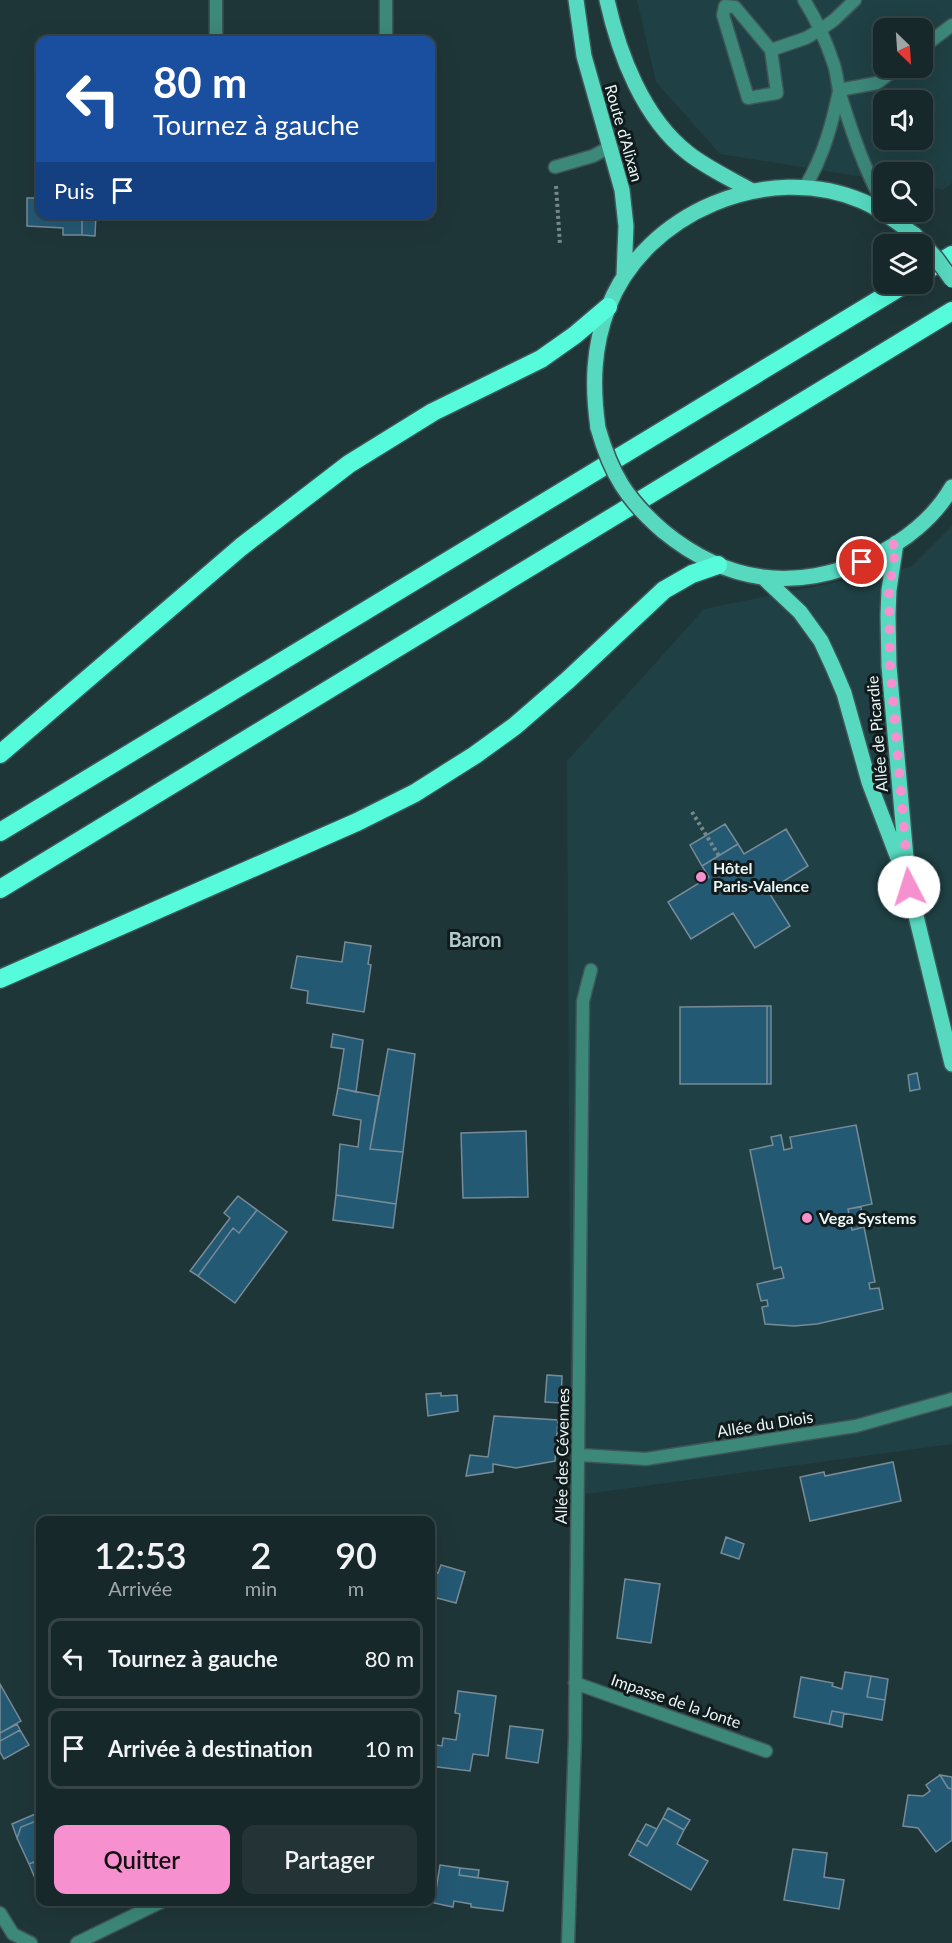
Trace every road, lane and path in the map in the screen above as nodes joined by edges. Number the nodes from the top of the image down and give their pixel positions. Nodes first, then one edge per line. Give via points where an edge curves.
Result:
1 (216, 0) edge
2 (386, 0) edge
3 (576, 0) edge
4 (607, 0) edge
5 (804, 0) edge
6 (855, 0) edge
7 (952, 25) edge
8 (820, 30) junction
9 (216, 36) edge
10 (386, 36) edge
11 (933, 40) edge
12 (771, 50) junction
13 (884, 78) edge
14 (839, 90) junction
15 (610, 147) junction
16 (555, 167) joint
17 (873, 186) edge
18 (805, 187) junction
19 (752, 190) junction
20 (873, 205) edge
21 (900, 222) edge
22 (560, 245) dead end
23 (952, 255) edge
24 (933, 266) edge
25 (624, 276) junction
26 (952, 280) edge
27 (888, 294) edge
28 (608, 308) junction
29 (952, 311) edge
30 (950, 493) edge
31 (896, 543) junction
32 (718, 565) junction
33 (763, 577) junction
34 (0, 754) edge
35 (692, 812) dead end
36 (0, 832) edge
37 (719, 856) dead end
38 (909, 887) junction
39 (0, 888) edge
40 (591, 970) dead end
41 (0, 979) edge
42 (952, 1064) edge
43 (952, 1399) edge
44 (580, 1455) junction
45 (575, 1683) junction
46 (766, 1751) dead end
47 (153, 1906) edge
48 (0, 1913) edge
49 (31, 1943) edge
50 (77, 1943) edge
51 (568, 1943) edge

1 - 9 street
2 - 10 street
3 - 15 main road, Route d'Alixan via 584,56
4 - 19 main road, Route d'Alixan via 620,45 656,120 688,153
5 - 8 street
6 - 8 street
7 - 11 street
8 - 12 street via 806,39
8 - 14 street via 834,64
12 - 12 street via 735,7 725,6 723,15 748,98 777,93
13 - 14 street via 877,83
14 - 17 street
14 - 18 street via 821,155
15 - 16 street
15 - 25 main road, Route d'Alixan via 625,208
16 - 22 path
18 - 19 main road
18 - 20 main road via 833,191
19 - 25 main road via 701,209 676,224 642,252
21 - 26 main road, bridge
23 - 24 highway
25 - 28 main road
27 - 36 highway
28 - 32 main road, bridge via 595,354 594,400 608,459 620,485 644,515 692,552
28 - 34 highway via 540,359 433,412 349,464 242,547
29 - 39 highway
30 - 31 main road
31 - 33 main road via 875,556 831,572
31 - 38 main road, Allée de Picardie via 889,591 889,656
32 - 33 main road
32 - 41 highway via 664,590 515,726 415,793
33 - 38 main road, Allée de Picardie via 800,612 821,641 844,693 869,782
35 - 37 path
38 - 42 main road, Allée de Picardie
40 - 44 street, Allée des Cévennes via 583,1001
43 - 44 street, Allée du Diois via 856,1426 646,1459
44 - 45 street, Allée des Cévennes
45 - 46 street, Impasse de la Jonte
45 - 51 street, Allée des Cévennes
47 - 50 street
48 - 49 street via 13,1934

